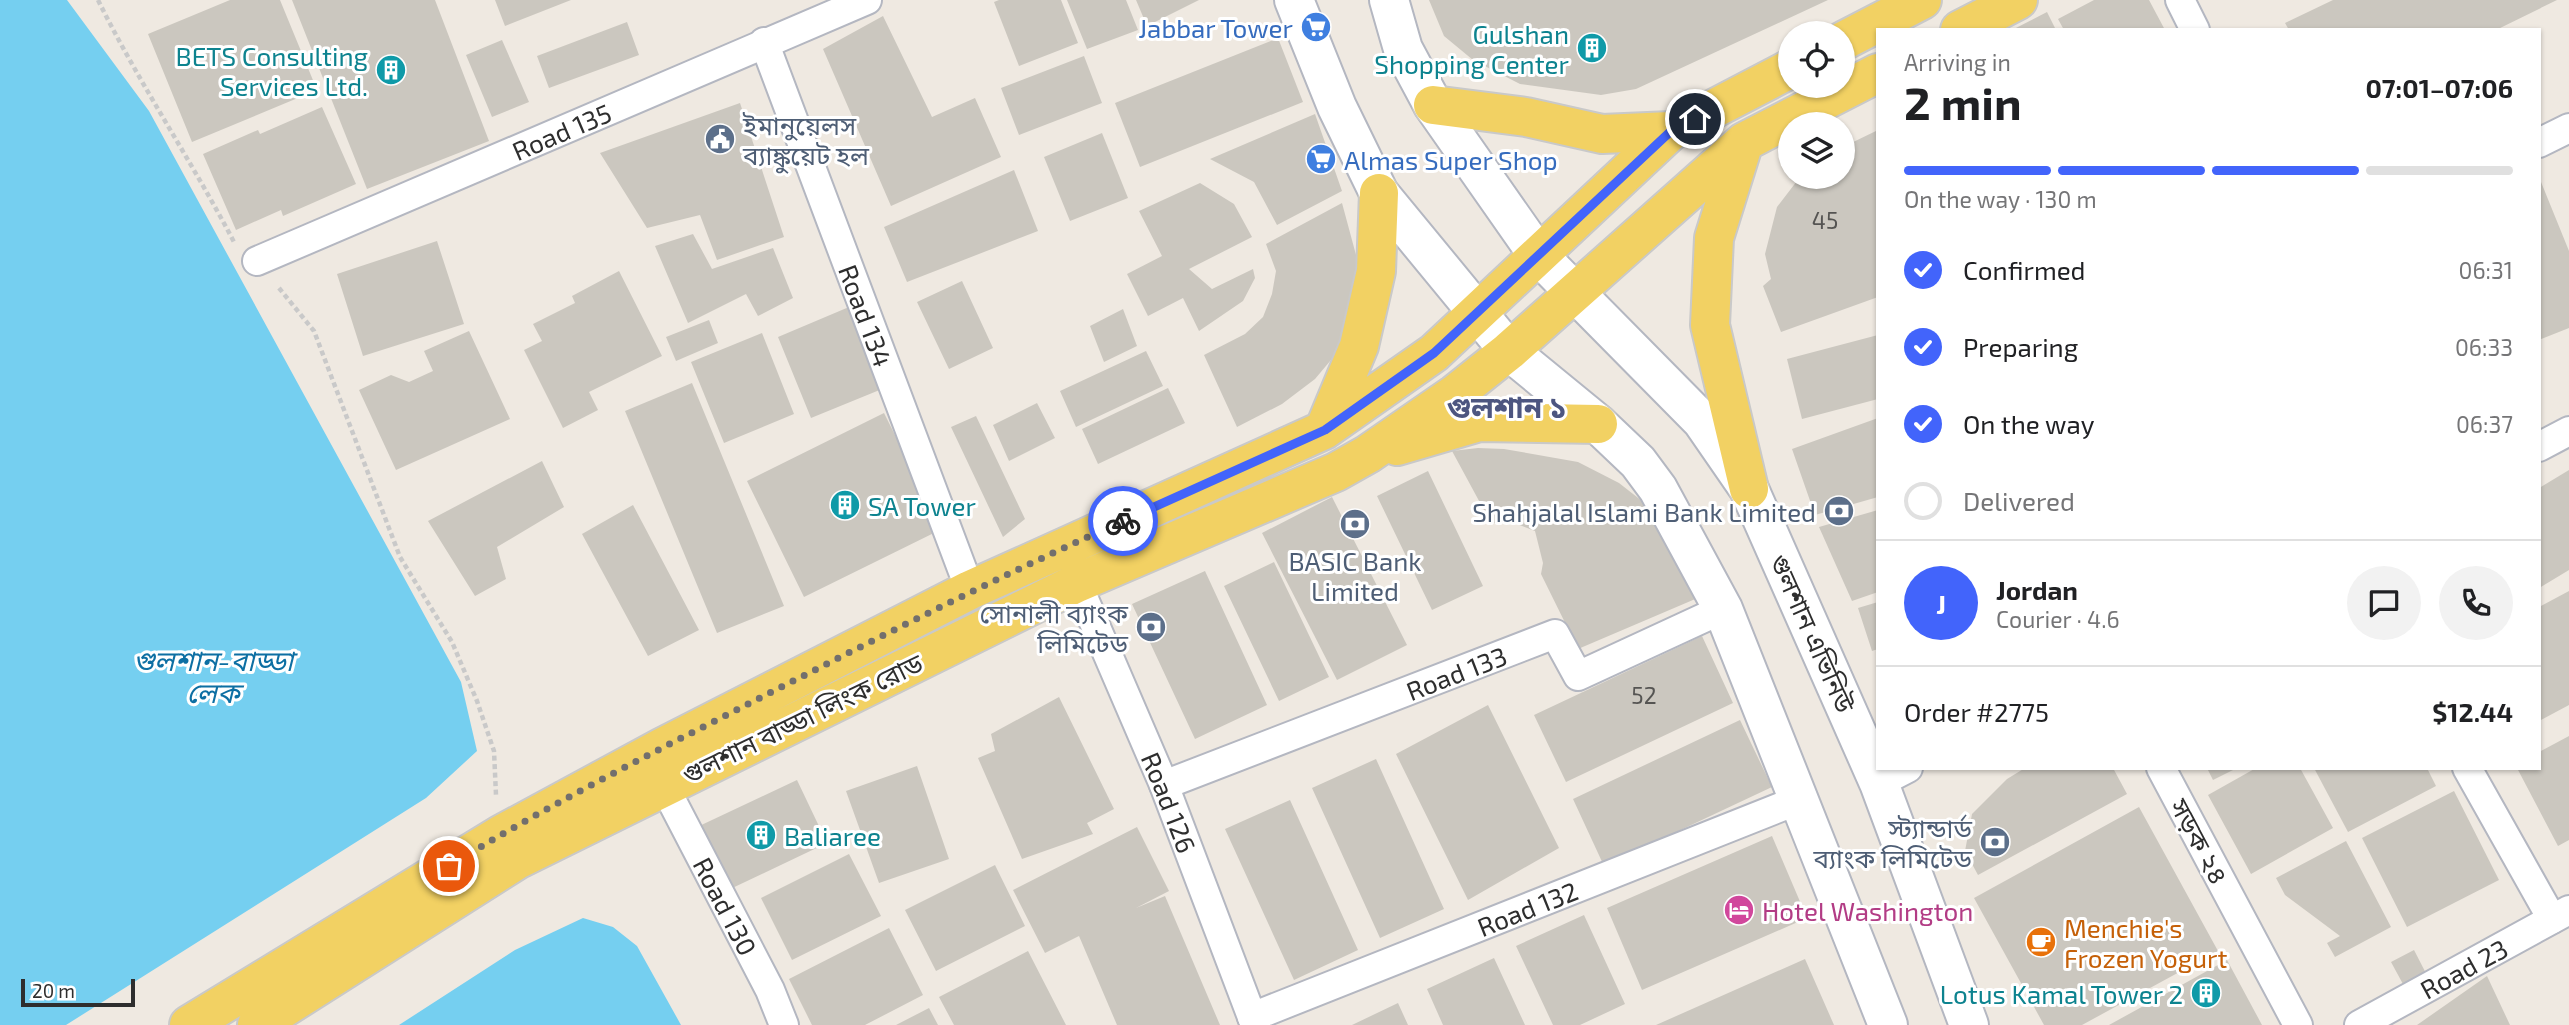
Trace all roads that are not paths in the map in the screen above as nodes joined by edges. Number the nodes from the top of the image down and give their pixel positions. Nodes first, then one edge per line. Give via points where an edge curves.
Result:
1 (867, 0) edge
2 (1294, 0) edge
3 (1389, 0) edge
4 (1922, 0) edge
5 (2018, 0) edge
6 (2180, 0) edge
7 (1964, 28) edge
8 (2194, 28) edge
9 (1855, 35) edge
10 (764, 42) junction
11 (1876, 74) edge
12 (1778, 75) edge
13 (1433, 105) junction
14 (2569, 128) edge
15 (1671, 131) junction
16 (1744, 142) junction
17 (2541, 142) edge
18 (1379, 193) junction
19 (1538, 255) junction
20 (257, 261) road end
21 (1573, 294) junction
22 (1478, 313) junction
23 (1509, 351) junction
24 (1598, 424) junction
25 (1325, 430) junction
26 (2569, 431) edge
27 (2541, 446) edge
28 (1368, 454) junction
29 (1749, 489) junction
30 (1077, 583) junction
31 (970, 590) junction
32 (1723, 610) junction
33 (1876, 740) edge
34 (2162, 770) edge
35 (2468, 770) edge
36 (1894, 776) edge
37 (1164, 785) junction
38 (658, 789) junction
39 (1801, 799) junction
40 (2561, 915) edge
41 (1254, 1021) edge
42 (189, 1025) edge
43 (257, 1025) edge
44 (767, 1025) edge
45 (784, 1025) edge
46 (1888, 1025) edge
47 (1969, 1025) edge
48 (2298, 1025) edge
49 (2359, 1025) edge

1 - 10 street, Road 135
2 - 18 main road via 1337,107
3 - 13 main road, গুলশান এভিনিউ via 1403,49
4 - 9 main road
5 - 7 main road
6 - 8 street
10 - 20 street, Road 135
10 - 31 street, Road 134
11 - 16 main road
12 - 15 main road
13 - 15 main road via 1526,117 1602,134
13 - 19 main road, গুলশান এভিনিউ
14 - 17 street
15 - 19 main road, গুলশান বাড্ডা লিংক রোড
16 - 21 main road
16 - 29 main road via 1714,238 1710,325
18 - 22 main road
18 - 25 main road via 1376,271 1359,346
19 - 21 main road, গুলশান এভিনিউ
19 - 22 main road, গুলশান বাড্ডা লিংক রোড
21 - 23 main road
21 - 29 main road, গুলশান এভিনিউ via 1702,421
22 - 23 main road
22 - 25 main road, গুলশান বাড্ডা লিংক রোড via 1434,353
23 - 24 main road
23 - 28 main road
24 - 28 main road via 1479,422
24 - 32 main road via 1658,489
25 - 31 main road, গুলশান বাড্ডা লিংক রোড
26 - 27 street
28 - 30 main road, গুলশান বাড্ডা লিংক রোড
29 - 33 main road, গুলশান এভিনিউ
30 - 37 street, Road 126
30 - 38 main road, গুলশান বাড্ডা লিংক রোড
31 - 42 main road, গুলশান বাড্ডা লিংক রোড via 502,834
32 - 37 street, Road 133 via 1578,676 1555,634
32 - 39 main road
34 - 48 street, সড়ক ২৪
35 - 40 street
36 - 47 main road, গুলশান এভিনিউ
37 - 41 street, Road 126
38 - 43 main road, গুলশান বাড্ডা লিংক রোড via 517,860
38 - 44 street
38 - 45 street, Road 130 via 770,990
39 - 41 street, Road 132
39 - 46 main road
40 - 49 street, Road 23

